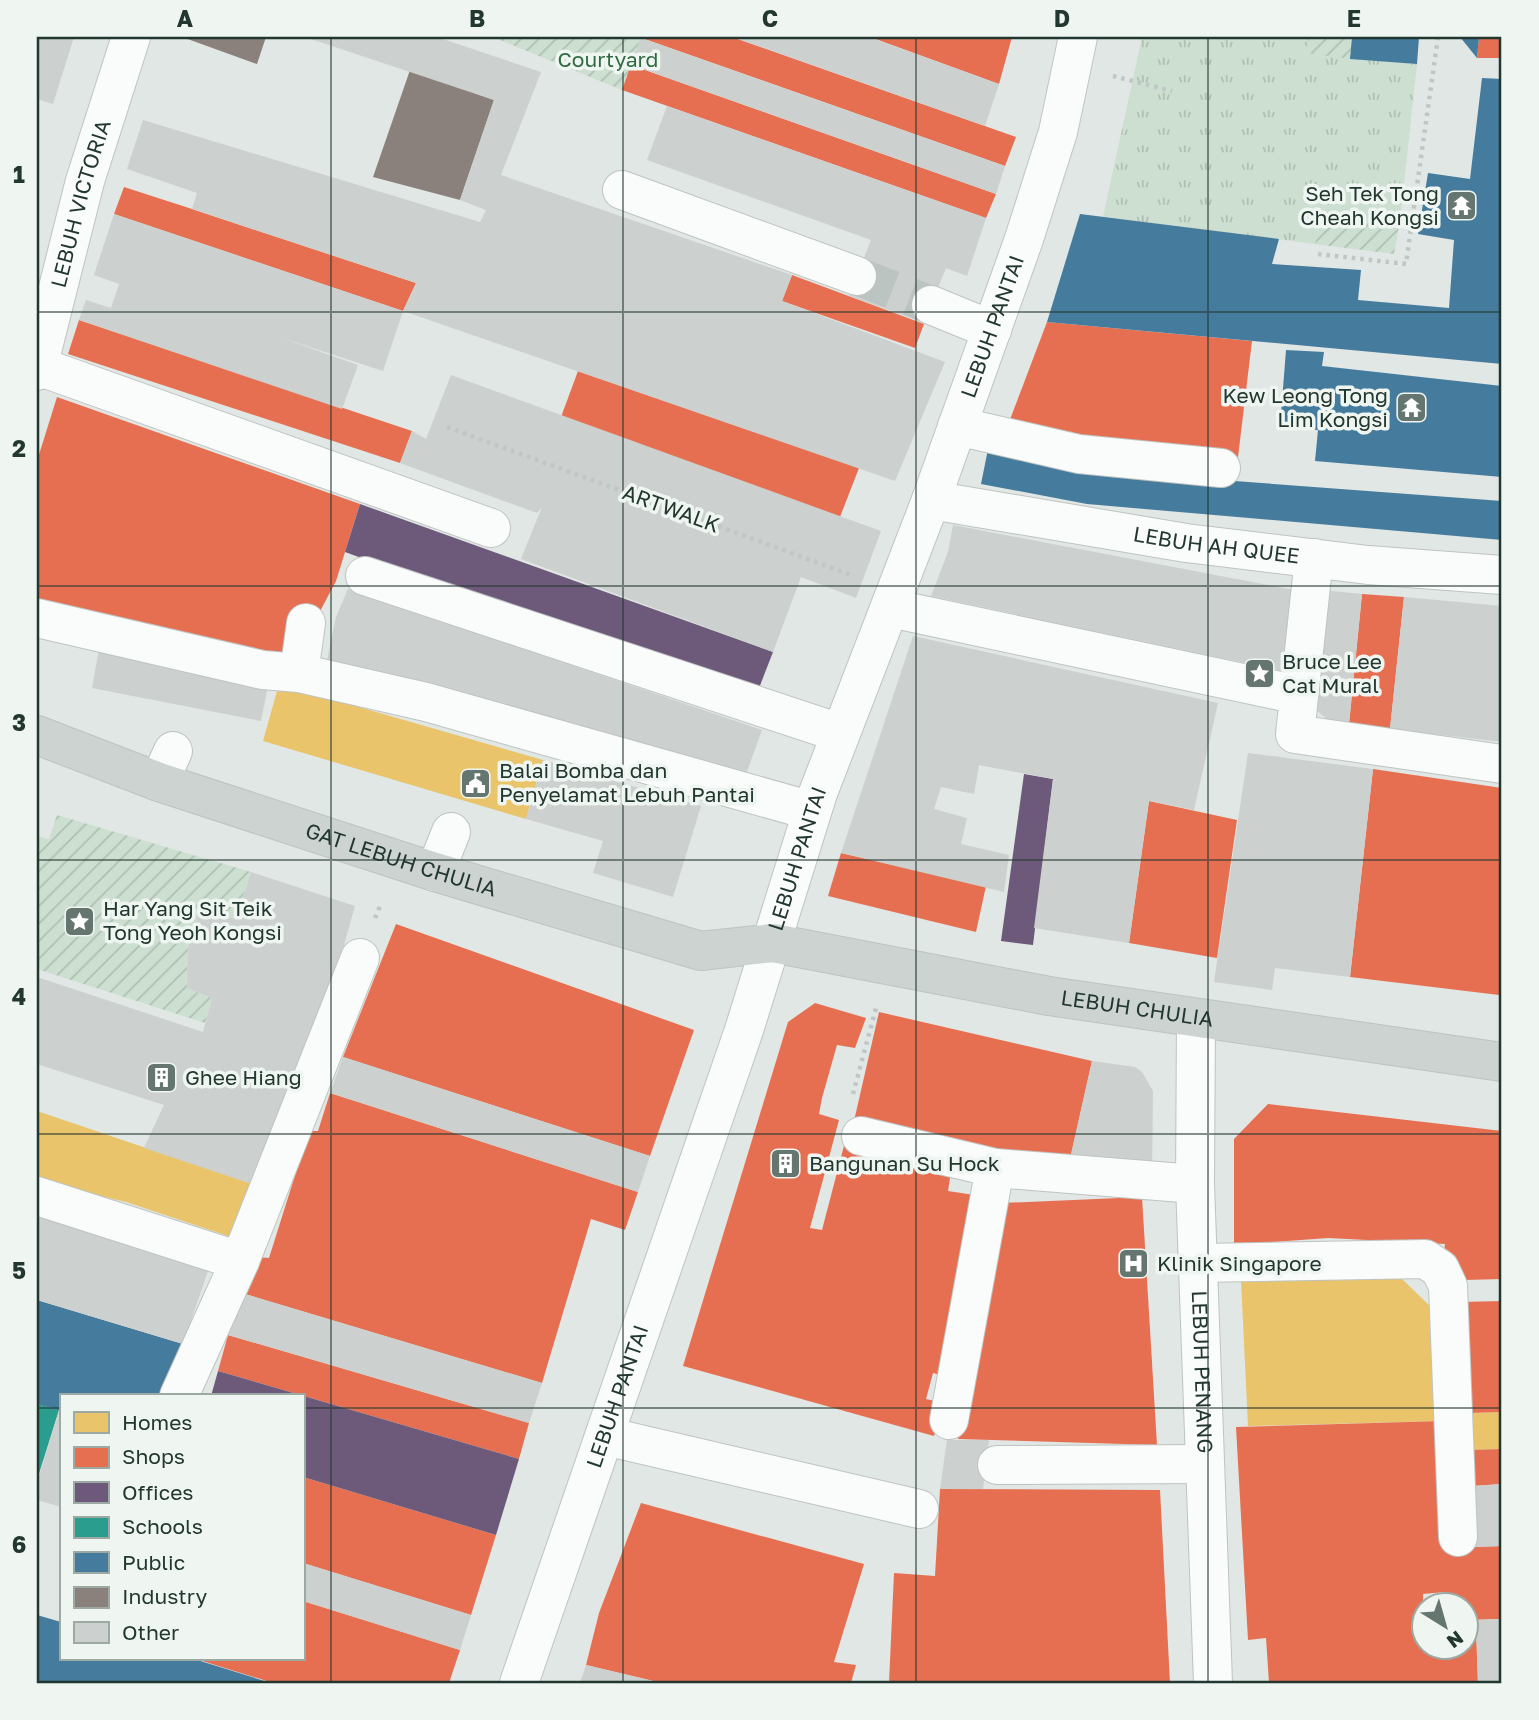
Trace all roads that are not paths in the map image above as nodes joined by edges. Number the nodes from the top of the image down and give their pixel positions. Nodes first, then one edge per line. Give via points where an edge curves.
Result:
1 (131, 37) edge
2 (1075, 50) edge
3 (622, 190) dead end
4 (857, 276) tunnel mouth
5 (931, 305) tunnel mouth
6 (992, 330) junction
7 (37, 369) edge
8 (957, 426) junction
9 (1221, 468) dead end
10 (931, 500) junction
11 (491, 528) dead end
12 (1314, 558) junction
13 (1502, 575) edge
14 (365, 576) dead end
15 (892, 600) junction
16 (37, 618) edge
17 (306, 624) dead end
18 (299, 673) junction
19 (1299, 695) junction
20 (840, 733) junction
21 (37, 735) edge
22 (1502, 764) edge
23 (812, 811) junction
24 (450, 832) dead end
25 (435, 872) junction
26 (774, 943) junction
27 (360, 958) dead end
28 (1196, 1017) junction
29 (1502, 1062) edge
30 (861, 1136) dead end
31 (995, 1168) junction
32 (1195, 1184) junction
33 (37, 1196) edge
34 (240, 1261) junction
35 (1198, 1263) junction
36 (180, 1394) edge
37 (949, 1420) dead end
38 (605, 1436) junction
39 (1205, 1464) junction
40 (997, 1465) dead end
41 (919, 1509) dead end
42 (1458, 1537) dead end
43 (519, 1683) edge
44 (1213, 1683) edge

1 - 7 street, LEBUH VICTORIA via 85,181
2 - 6 street, LEBUH PANTAI via 1058,132
3 - 4 street
5 - 6 street
6 - 8 street, LEBUH PANTAI
7 - 11 street
8 - 9 street via 1079,454
8 - 10 street, LEBUH PANTAI
10 - 12 street, LEBUH AH QUEE via 1186,543
10 - 15 street, LEBUH PANTAI
12 - 13 street, LEBUH AH QUEE
12 - 19 street
14 - 20 street
15 - 19 street
15 - 20 street, LEBUH PANTAI
16 - 18 street via 263,670
17 - 18 street
18 - 23 street via 426,702
19 - 22 street via 1295,734
20 - 23 street, LEBUH PANTAI
21 - 25 main road, GAT LEBUH CHULIA via 166,766
23 - 26 street, LEBUH PANTAI
24 - 25 street
25 - 26 main road, GAT LEBUH CHULIA via 701,951
26 - 28 main road, LEBUH CHULIA via 1049,996
26 - 38 street, LEBUH PANTAI
27 - 34 street
28 - 29 main road, LEBUH CHULIA
28 - 32 street, LEBUH PENANG
30 - 31 street
31 - 32 street
31 - 37 street
32 - 35 street, LEBUH PENANG
33 - 34 street
34 - 36 street
35 - 39 street, LEBUH PENANG
35 - 42 street via 1425,1259 1440,1269 1448,1286
38 - 41 street
38 - 43 street, LEBUH PANTAI
39 - 40 street
39 - 44 street, LEBUH PENANG

